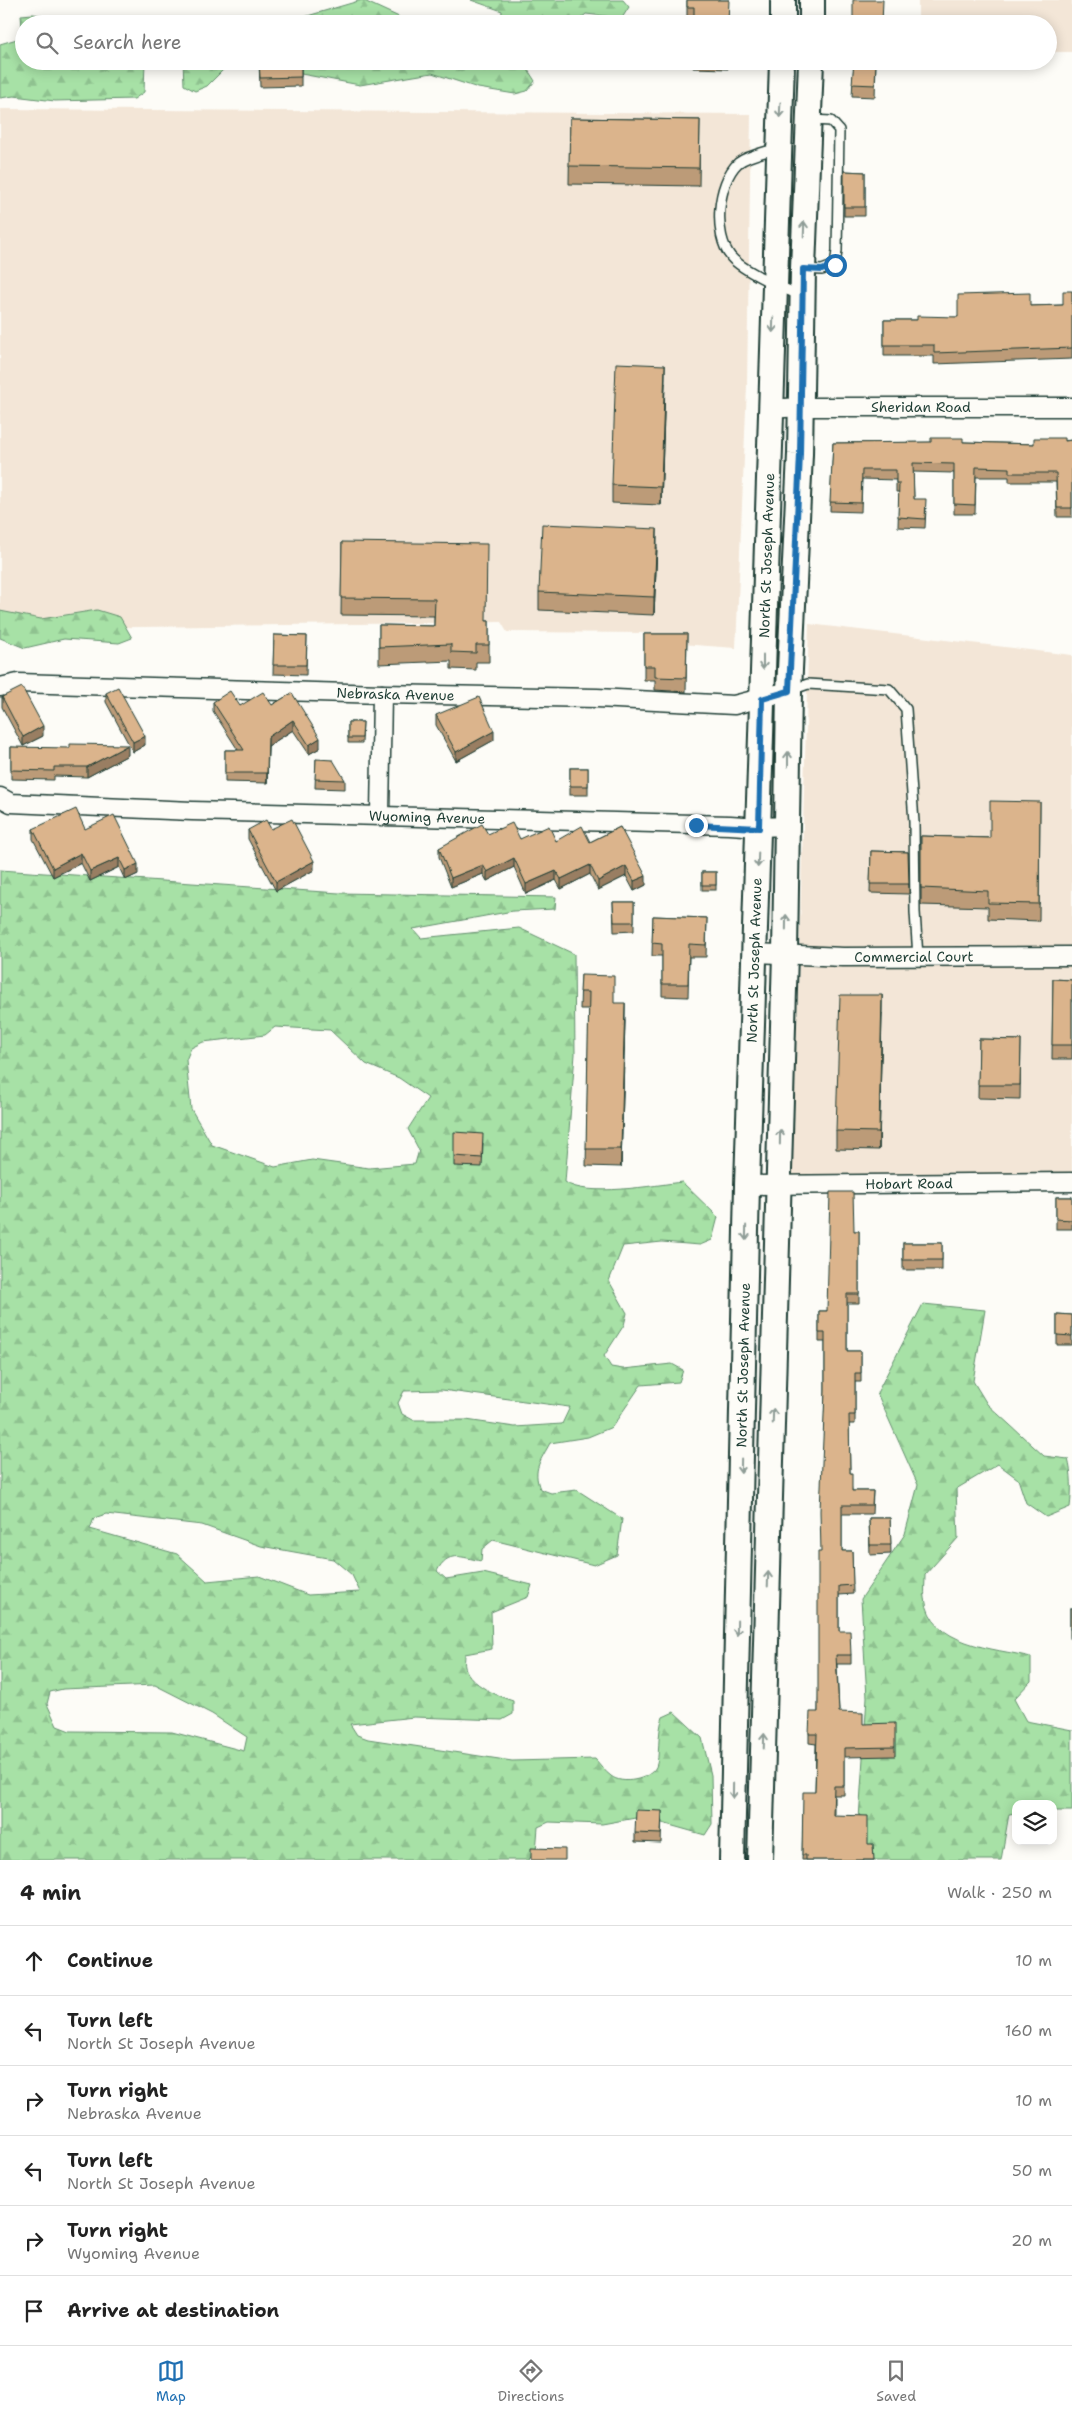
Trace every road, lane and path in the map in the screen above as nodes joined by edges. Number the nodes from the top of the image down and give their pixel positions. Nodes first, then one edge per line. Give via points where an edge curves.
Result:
1 (783, 0) edge
2 (812, 0) edge
3 (783, 15) edge
4 (812, 15) edge
5 (782, 70) edge
6 (811, 70) edge
7 (808, 120) junction
8 (778, 148) junction
9 (803, 269) junction
10 (774, 285) junction
11 (802, 296) junction
12 (800, 407) junction
13 (1072, 407) edge
14 (770, 410) junction
15 (0, 687) edge
16 (789, 691) junction
17 (382, 694) junction
18 (762, 699) junction
19 (0, 797) edge
20 (380, 815) junction
21 (788, 826) junction
22 (759, 828) junction
23 (755, 953) junction
24 (785, 953) junction
25 (1072, 956) edge
26 (918, 957) junction
27 (1072, 1182) edge
28 (747, 1185) junction
29 (779, 1185) junction
30 (732, 1860) edge
31 (760, 1860) edge

1 - 3 main road
2 - 4 main road
5 -> 8 main road, North St Joseph Avenue
6 - 7 main road, North St Joseph Avenue
9 -> 7 main road, North St Joseph Avenue
7 - 9 lane via 830,121 839,130 837,251 835,265 822,270
8 - 10 main road, North St Joseph Avenue
8 - 10 lane via 739,162 728,178 719,231 732,258
9 - 11 main road, North St Joseph Avenue
10 - 11 lane
10 -> 14 main road, North St Joseph Avenue
11 - 12 main road, North St Joseph Avenue
12 - 13 street, Sheridan Road
12 - 14 street, Sheridan Road
12 - 16 main road, North St Joseph Avenue
14 -> 18 main road, North St Joseph Avenue
15 - 17 street, Nebraska Avenue via 18,683
16 - 18 street, Nebraska Avenue
21 -> 16 main road, North St Joseph Avenue
16 - 26 lane via 808,684 889,689 906,709 914,822 914,912
17 - 18 street, Nebraska Avenue via 596,698 734,705
17 - 20 street
18 - 22 main road, North St Joseph Avenue
19 - 20 street, Wyoming Avenue via 10,803 65,806
20 - 22 street, Wyoming Avenue
21 - 22 street, Wyoming Avenue
24 -> 21 main road, North St Joseph Avenue
22 -> 23 main road, North St Joseph Avenue
23 - 24 street, Commercial Court
23 - 28 main road, North St Joseph Avenue
24 - 26 street, Commercial Court
29 -> 24 main road, North St Joseph Avenue
25 - 26 street, Commercial Court
27 - 29 street, Hobart Road
28 - 29 street, Hobart Road
28 -> 30 main road, North St Joseph Avenue
31 -> 29 main road, North St Joseph Avenue

